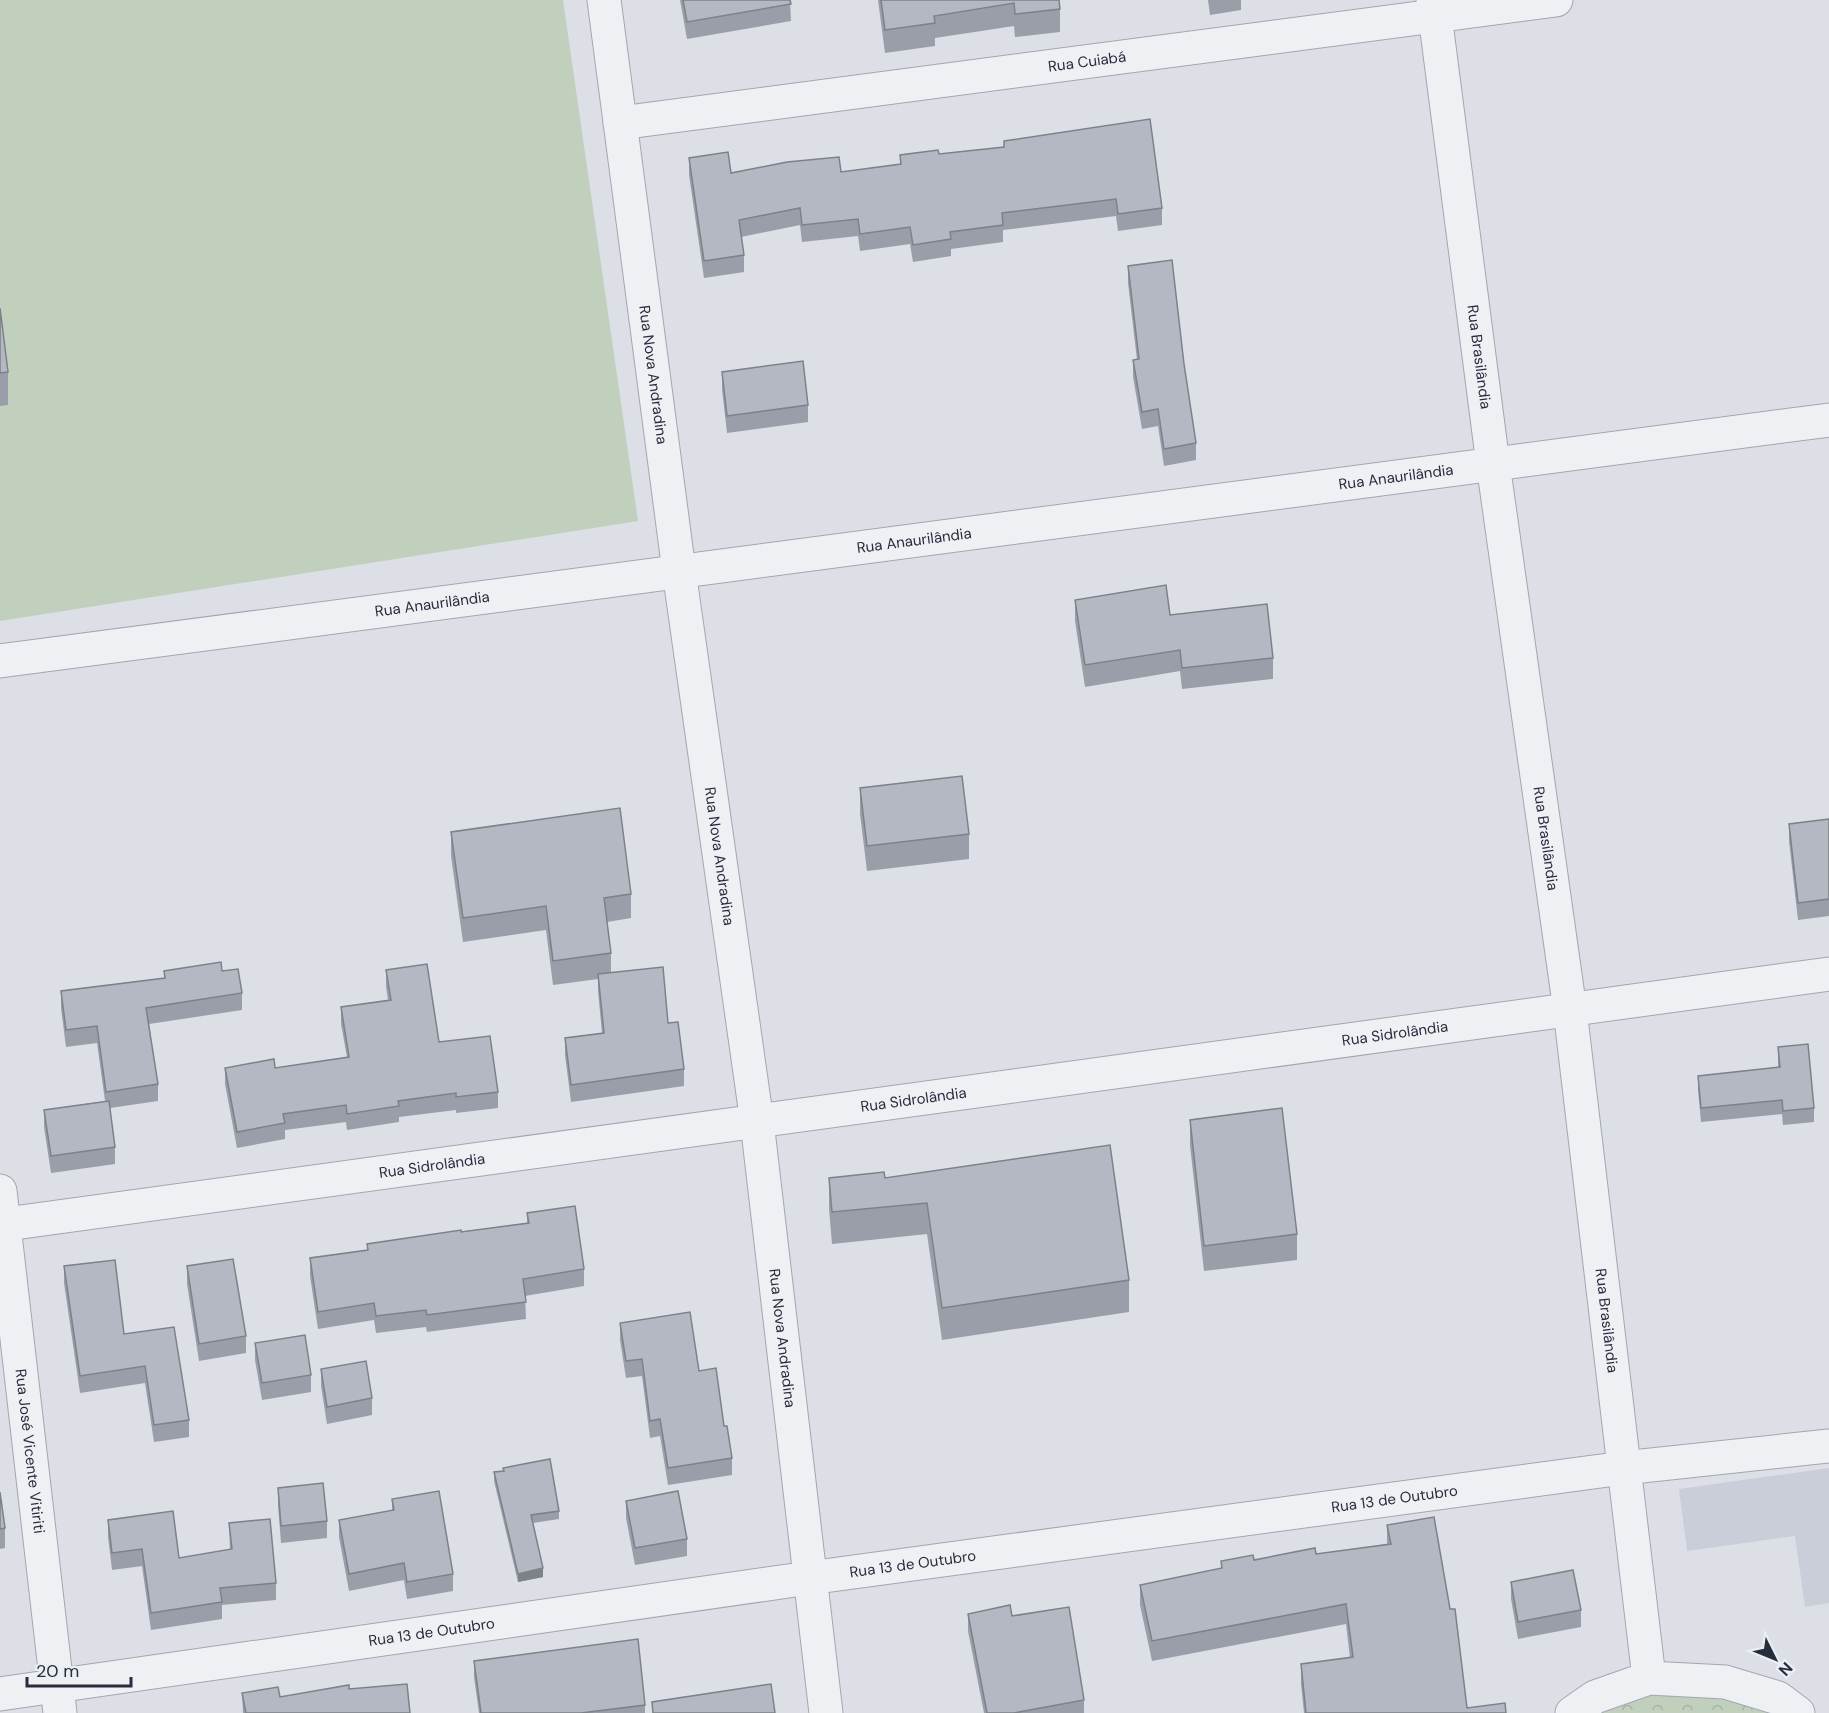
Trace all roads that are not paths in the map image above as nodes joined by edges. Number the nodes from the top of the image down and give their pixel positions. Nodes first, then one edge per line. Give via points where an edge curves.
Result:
1 (604, 0) edge
2 (1556, 0) edge
3 (1434, 8) edge
4 (620, 123) junction
5 (1829, 420) edge
6 (1493, 464) junction
7 (678, 571) junction
8 (0, 661) edge
9 (1829, 974) edge
10 (1570, 1010) junction
11 (758, 1122) junction
12 (0, 1191) edge
13 (2, 1225) edge
14 (1829, 1446) edge
15 (1623, 1468) junction
16 (809, 1578) junction
17 (1649, 1678) junction
18 (0, 1694) edge
19 (58, 1700) edge
20 (826, 1713) edge
21 (1572, 1713) edge
22 (1798, 1713) edge

1 - 4 street, Rua Nova Andradina
2 - 3 street, Rua Cuiabá
3 - 4 street, Rua Cuiabá
3 - 6 street, Rua Brasilândia
4 - 7 street, Rua Nova Andradina
5 - 6 street, Rua Anaurilândia
6 - 7 street, Rua Anaurilândia
6 - 10 street, Rua Brasilândia
7 - 8 street, Rua Anaurilândia
7 - 11 street, Rua Nova Andradina
9 - 10 street, Rua Sidrolândia
10 - 11 street, Rua Sidrolândia
10 - 15 street, Rua Brasilândia
11 - 13 street, Rua Sidrolândia
11 - 16 street, Rua Nova Andradina
12 - 13 street, Rua José Vicente Vitiriti
13 - 19 street, Rua José Vicente Vitiriti
14 - 15 street, Rua 13 de Outubro
15 - 16 street, Rua 13 de Outubro
15 - 17 street, Rua Brasilândia
16 - 19 street, Rua 13 de Outubro
16 - 20 street, Rua Nova Andradina
17 - 21 street via 1595,1697
17 - 22 street via 1725,1682 1778,1698
18 - 19 street, Rua 13 de Outubro

